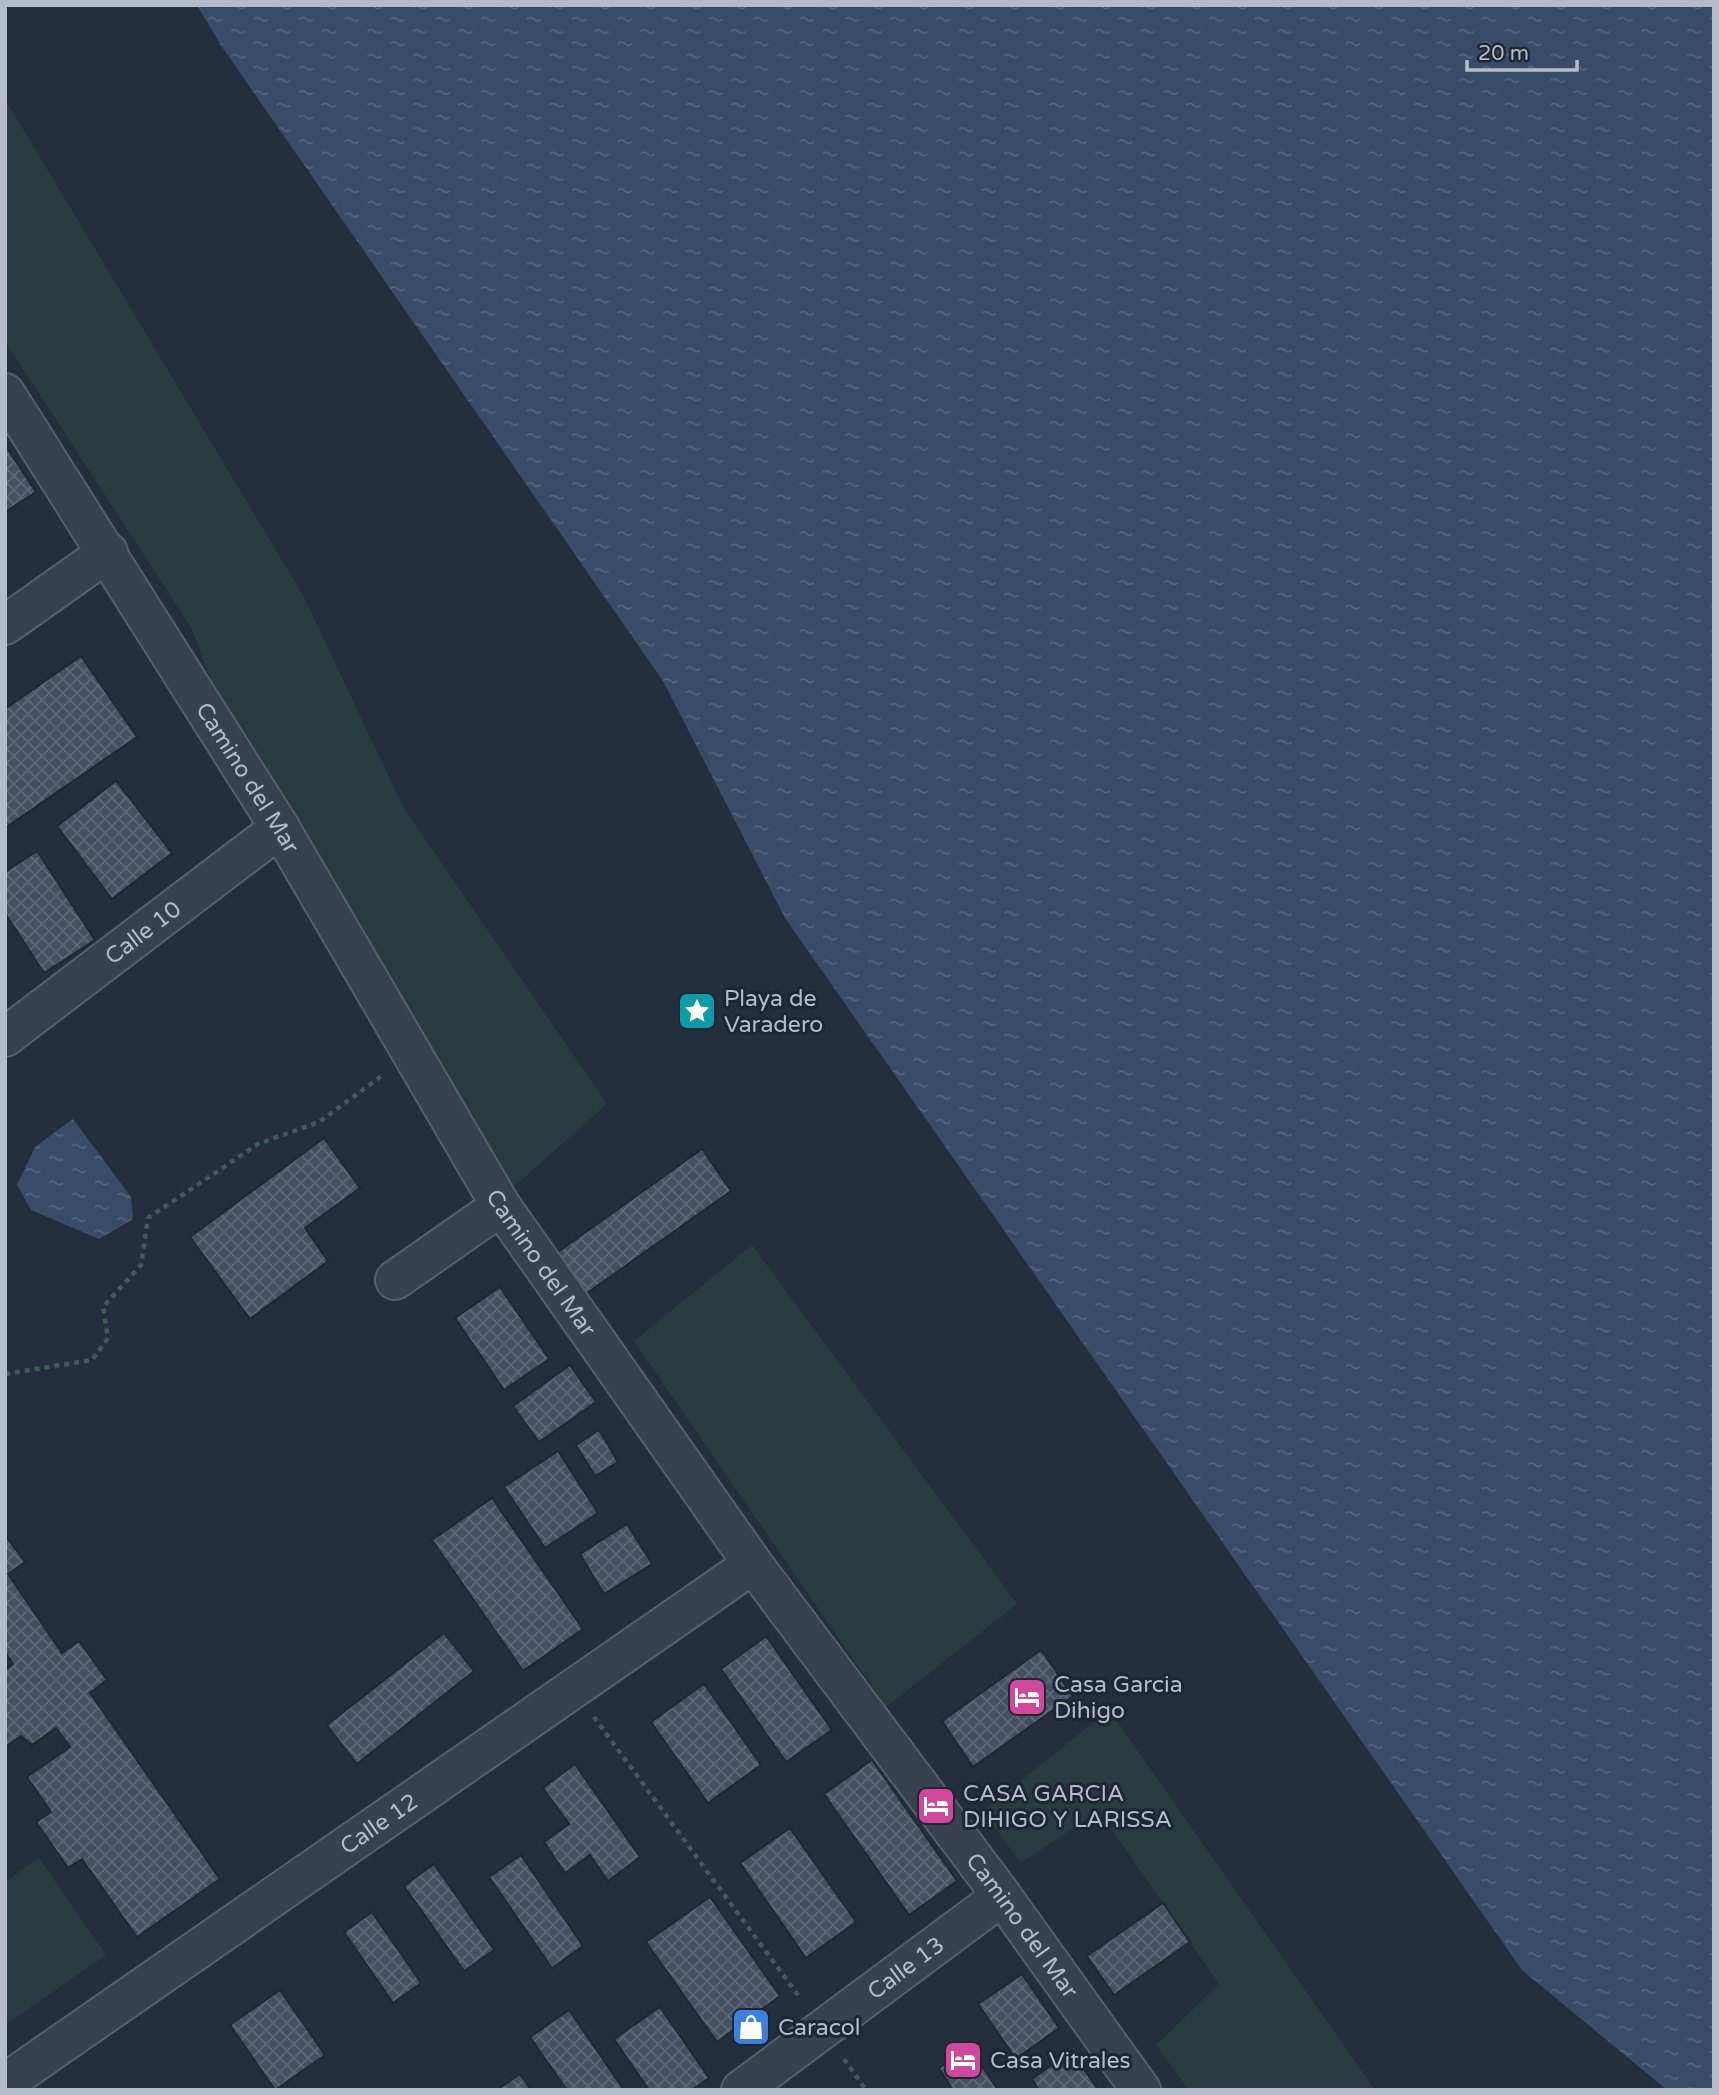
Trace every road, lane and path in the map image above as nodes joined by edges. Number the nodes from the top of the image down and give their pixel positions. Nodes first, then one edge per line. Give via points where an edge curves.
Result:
1 (5, 393) edge
2 (108, 552) junction
3 (5, 625) edge
4 (279, 828) junction
5 (5, 1037) edge
6 (410, 1054) junction
7 (501, 1206) junction
8 (396, 1280) dead end
9 (5, 1374) edge
10 (753, 1564) junction
11 (573, 1688) junction
12 (1002, 1896) junction
13 (823, 2030) junction
14 (5, 2084) edge
15 (741, 2090) edge
16 (866, 2090) edge
17 (1141, 2090) edge

1 - 2 street, Camino del Mar
2 - 3 street
2 - 4 street, Camino del Mar
4 - 5 street, Calle 10
4 - 6 street, Camino del Mar
6 - 7 street, Camino del Mar
6 - 9 path via 319,1122 258,1144 148,1218 141,1265 103,1307 108,1338 92,1360
7 - 8 street
7 - 10 street, Camino del Mar
10 - 11 street, Calle 12
10 - 12 street, Camino del Mar
11 - 13 path
11 - 14 street, Calle 12
12 - 13 street, Calle 13
12 - 17 street, Camino del Mar
13 - 15 street, Calle 13
13 - 16 path

